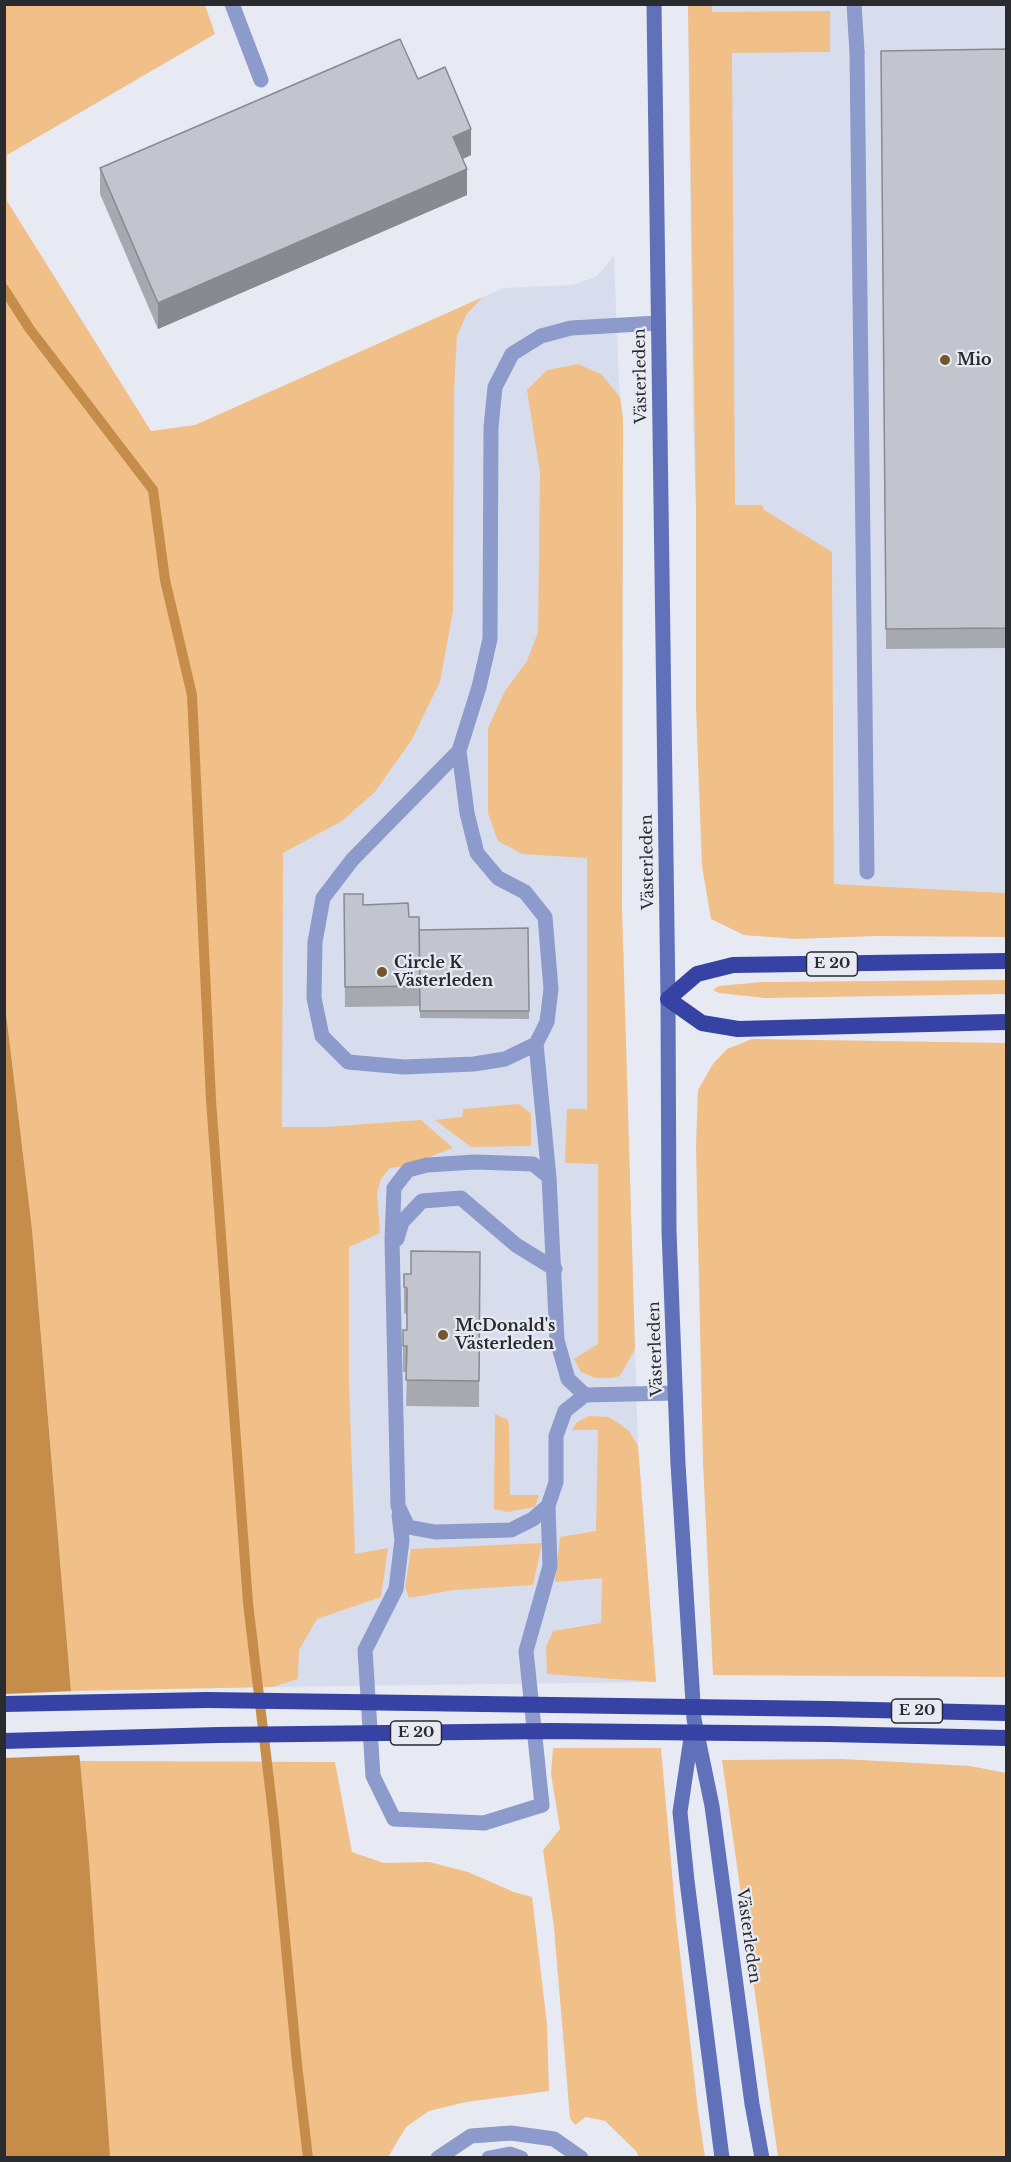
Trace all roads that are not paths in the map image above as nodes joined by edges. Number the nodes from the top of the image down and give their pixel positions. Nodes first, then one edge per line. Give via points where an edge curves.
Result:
1 (232, 4) edge
2 (654, 4) edge
3 (854, 4) edge
4 (261, 80) dead end
5 (658, 323) junction
6 (459, 751) junction
7 (867, 872) dead end
8 (1006, 961) edge
9 (668, 999) junction
10 (1006, 1022) edge
11 (536, 1044) junction
12 (549, 1177) junction
13 (392, 1254) junction
14 (555, 1269) junction
15 (675, 1393) junction
16 (585, 1395) junction
17 (398, 1506) junction
18 (548, 1506) junction
19 (4, 1704) edge
20 (1006, 1713) edge
21 (694, 1719) junction
22 (981, 1738) junction
23 (1006, 1738) edge
24 (4, 1741) edge
25 (1006, 1747) edge
26 (438, 2157) edge
27 (489, 2157) edge
28 (521, 2157) edge
29 (582, 2157) edge
30 (722, 2157) edge
31 (762, 2157) edge

1 - 4 street
2 - 5 main road, Västerleden
3 - 7 street
5 - 6 street via 571,328 542,336 512,354 495,387 491,427 490,639
5 - 9 main road, Västerleden
6 - 11 street via 477,853 498,878 525,892 545,916 550,988 547,1022
6 - 11 street via 352,860 323,898 315,942 314,998 322,1036 348,1062 404,1066 505,1059
8 - 9 highway, E 20 via 733,965 697,974
9 - 10 highway via 702,1023 738,1029
9 - 15 main road, Västerleden via 669,1231
11 - 12 street
12 - 13 street via 533,1164 463,1163 408,1170 394,1188
12 - 14 street
13 - 14 street via 402,1222 422,1201 461,1198 516,1245
13 - 17 street
14 - 16 street via 557,1340 568,1379
15 - 16 street
15 - 21 main road, Västerleden
16 - 18 street via 565,1411 556,1436 556,1482
17 - 18 street via 408,1527 435,1532 511,1530
17 - 18 street via 402,1540 396,1589 365,1650 373,1776 394,1819 484,1822 542,1805 526,1651 550,1566
19 - 20 highway, E 20, bridge via 207,1700
21 - 30 main road, Västerleden via 680,1812
21 - 31 main road, Västerleden via 712,1806
22 - 23 highway, E 20
22 - 24 highway, E 20, bridge via 551,1731
22 - 25 highway, E 20
26 - 29 street via 471,2136 511,2133 554,2139
27 - 28 street

